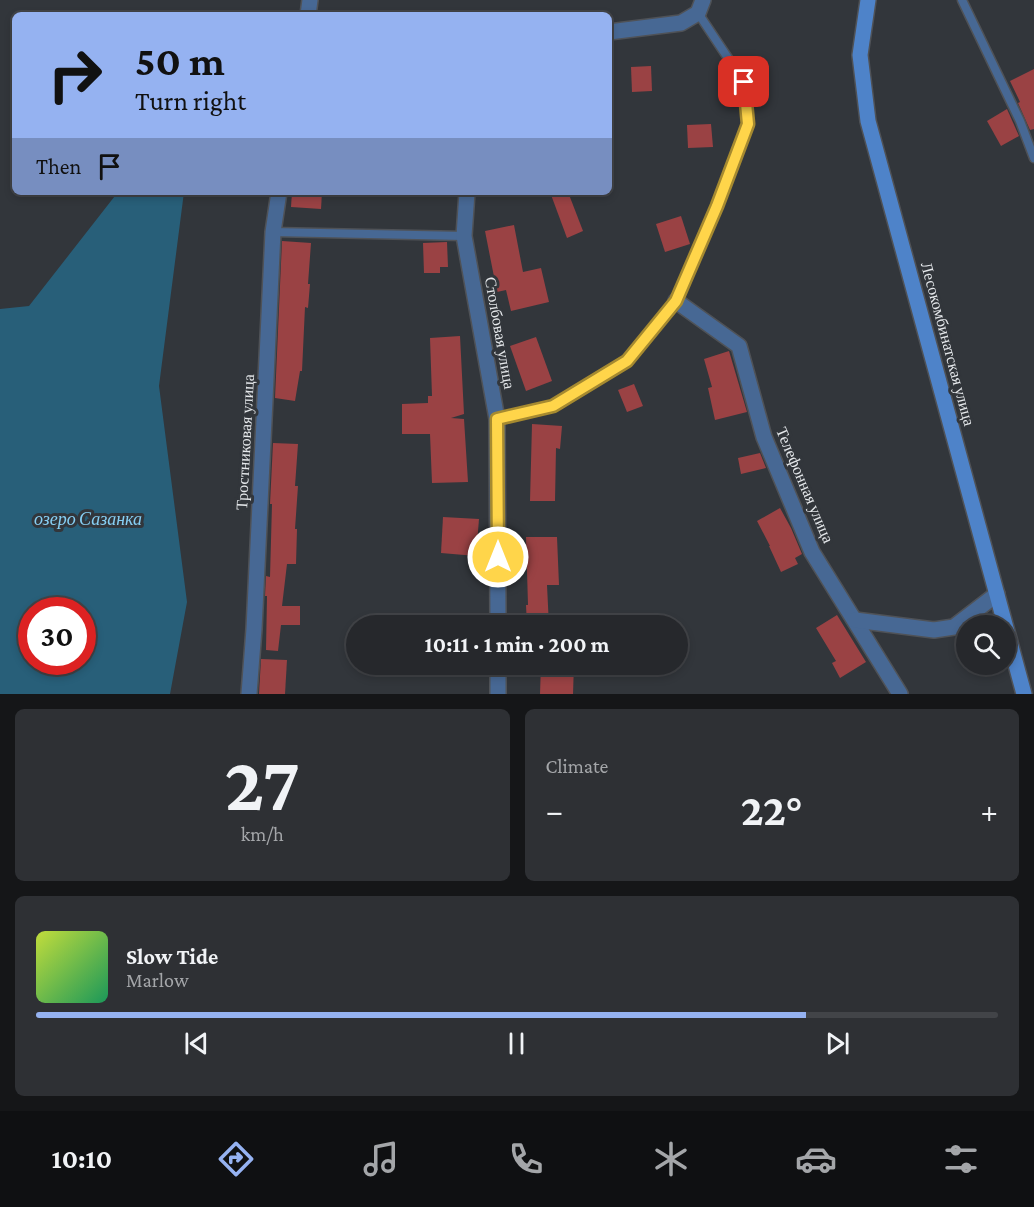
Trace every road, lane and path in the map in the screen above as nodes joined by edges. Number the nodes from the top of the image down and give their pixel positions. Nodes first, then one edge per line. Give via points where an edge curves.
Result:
1 (868, 0) edge
2 (962, 0) edge
3 (701, 7) edge
4 (612, 32) edge
5 (1034, 158) edge
6 (279, 195) edge
7 (466, 195) edge
8 (273, 232) junction
9 (464, 236) junction
10 (676, 301) junction
11 (497, 419) junction
12 (997, 594) junction
13 (498, 615) edge
14 (855, 620) junction
15 (498, 675) edge
16 (249, 694) edge
17 (498, 694) edge
18 (900, 694) edge
19 (1024, 694) edge

1 - 12 street, Лесокомбинатская улица via 860,55 868,121
2 - 5 lane
3 - 4 street via 681,23
3 - 10 lane via 744,82 748,124
6 - 8 street, Тростниковая улица
7 - 9 street, Столбовая улица
8 - 9 lane
8 - 16 street, Тростниковая улица
9 - 11 street, Столбовая улица
10 - 11 lane via 627,361 553,406
10 - 14 street, Телефонная улица via 739,346 764,437 812,552
11 - 13 street, Столбовая улица
12 - 14 street via 954,627 934,630
12 - 19 street, Лесокомбинатская улица
14 - 18 street, Телефонная улица
15 - 17 street

